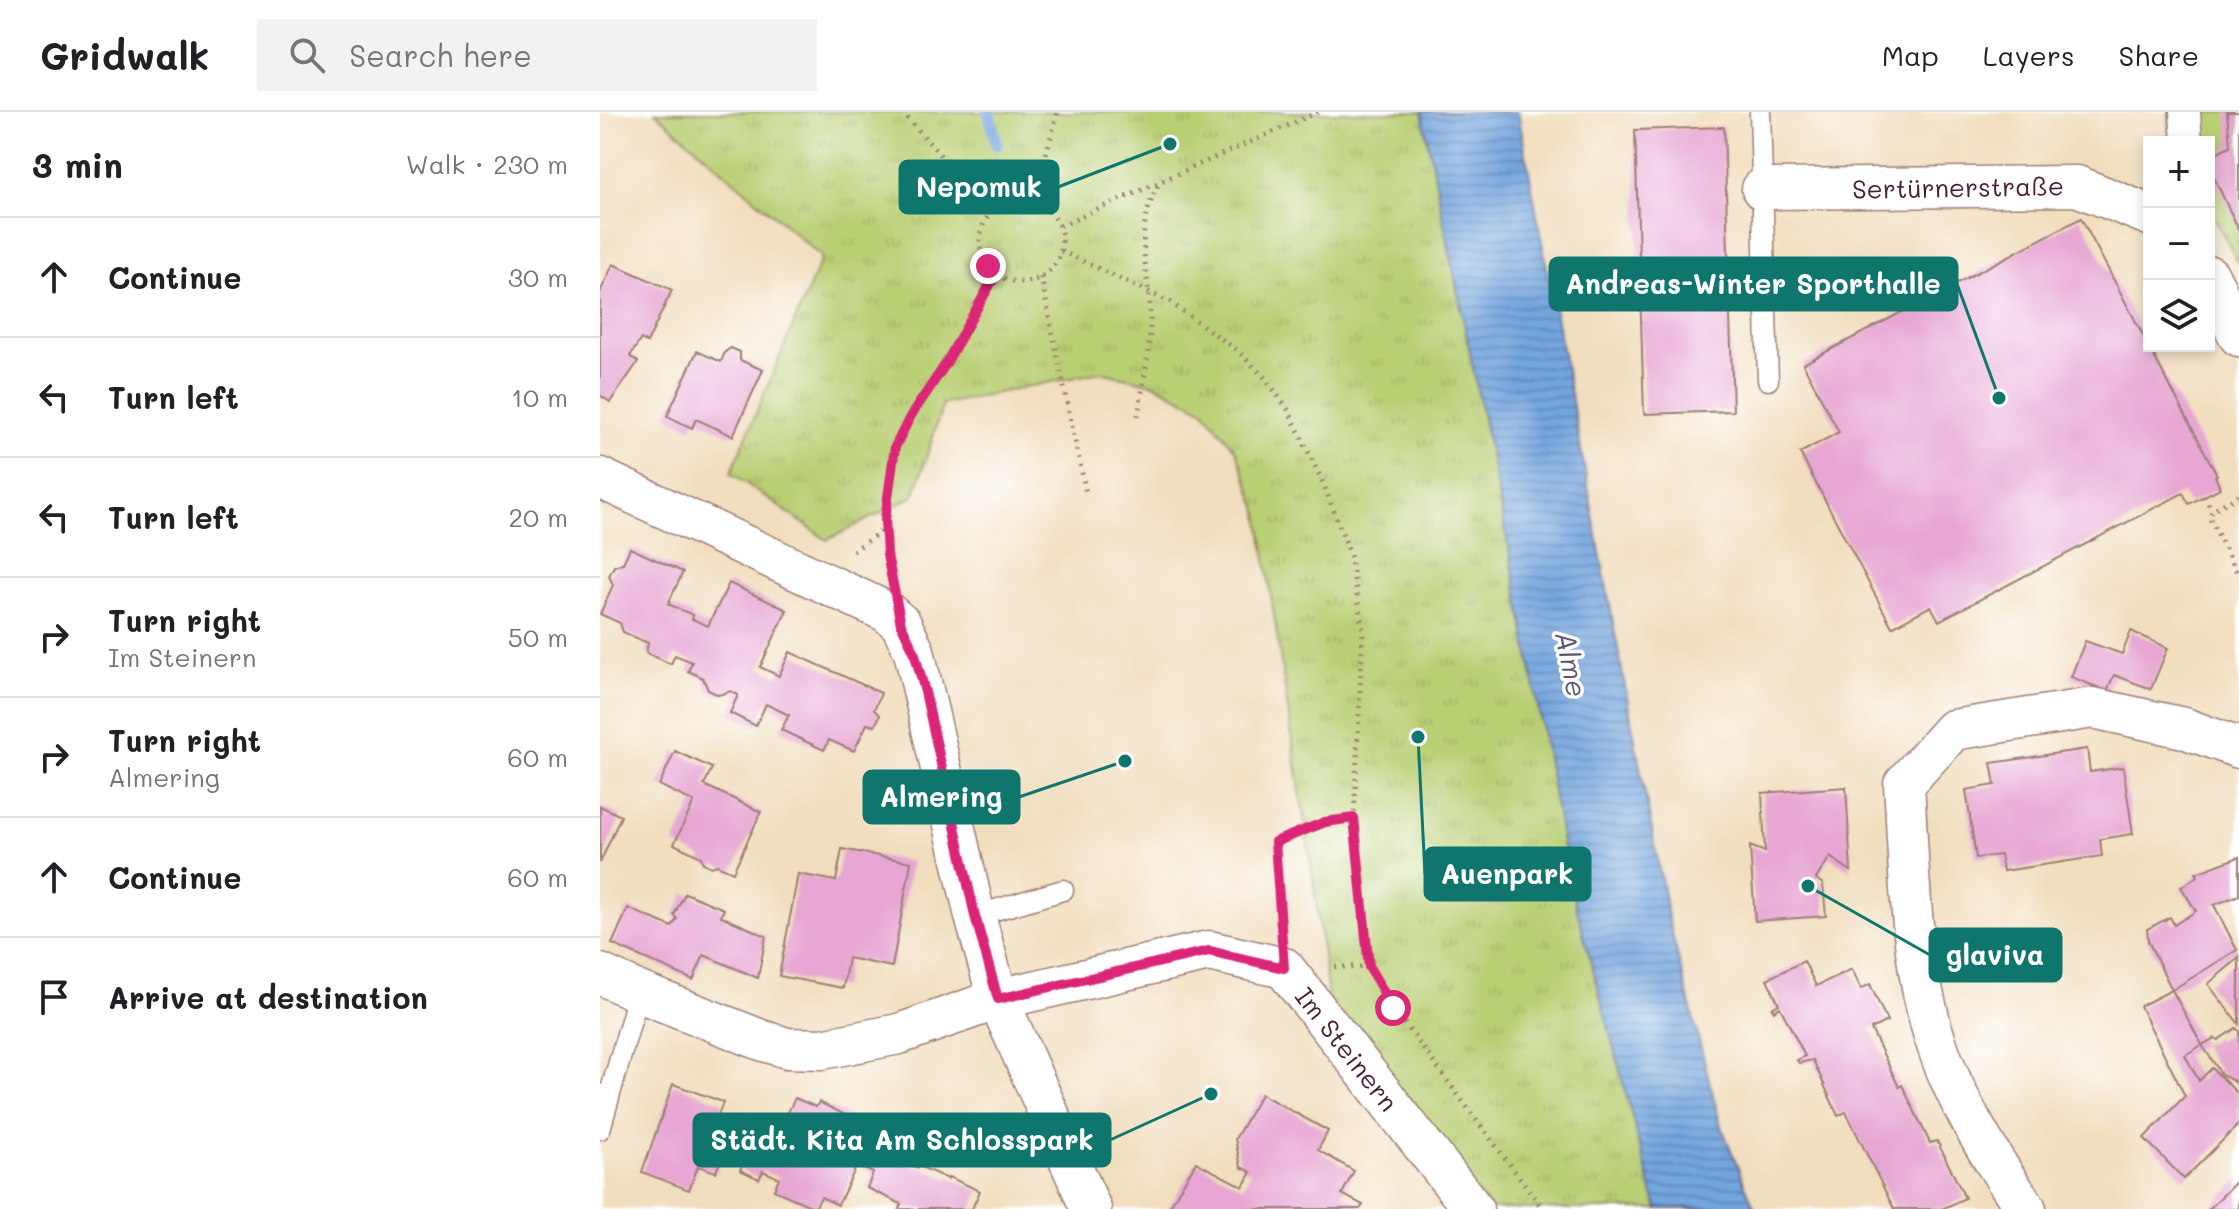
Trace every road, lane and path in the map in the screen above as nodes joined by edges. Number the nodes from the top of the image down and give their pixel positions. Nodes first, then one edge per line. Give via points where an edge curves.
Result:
1 (902, 112) edge
2 (1058, 112) edge
3 (1318, 112) edge
4 (1760, 112) edge
5 (2185, 112) edge
6 (2187, 136) edge
7 (1160, 182) junction
8 (1762, 189) junction
9 (1033, 200) junction
10 (991, 212) junction
11 (2143, 213) edge
12 (1060, 226) junction
13 (1061, 251) junction
14 (996, 274) junction
15 (1041, 277) junction
16 (2211, 280) edge
17 (1148, 292) junction
18 (2239, 336) edge
19 (1768, 380) dead end
20 (1138, 416) dead end
21 (600, 478) edge
22 (1086, 493) dead end
23 (2204, 496) dead end
24 (2239, 496) edge
25 (2212, 510) junction
26 (2239, 576) edge
27 (901, 624) junction
28 (2239, 748) edge
29 (1354, 818) junction
30 (1063, 890) dead end
31 (975, 916) junction
32 (1284, 968) junction
33 (600, 974) edge
34 (639, 992) junction
35 (998, 999) junction
36 (600, 1129) edge
37 (1091, 1209) edge
38 (1473, 1209) edge
39 (1543, 1209) edge
40 (2026, 1209) edge

1 - 10 path
2 - 9 path
3 - 7 path
4 - 8 lane
5 - 6 street
7 - 12 path
7 - 17 path via 1143,221
8 - 11 street, Sertürnerstraße via 2077,186
8 - 19 lane
9 - 10 path via 1015,200
9 - 12 path
10 - 14 path via 980,246
12 - 13 path
13 - 15 path
13 - 17 path
14 - 15 path via 1018,282
14 - 27 path via 895,447 885,519
15 - 22 path
16 - 18 street
17 - 20 path via 1150,329
17 - 29 path via 1237,350 1265,378 1289,411 1324,485 1350,554 1363,631
21 - 27 street via 887,612
23 - 25 path
24 - 25 path
25 - 26 path via 2210,519
27 - 31 street via 925,692
28 - 40 street via 2184,728 2093,708 1953,730 1904,784 1915,950 1928,1016 1951,1082 1987,1152
29 - 32 path via 1325,822 1275,842
29 - 39 path via 1369,967 1393,1008
30 - 31 lane
31 - 35 street
32 - 35 street, Im Steinern via 1209,951
32 - 38 street, Im Steinern
33 - 34 street, Im Steinern
34 - 35 street, Im Steinern via 761,1040 787,1048 822,1049 899,1034
34 - 36 lane
35 - 37 street

